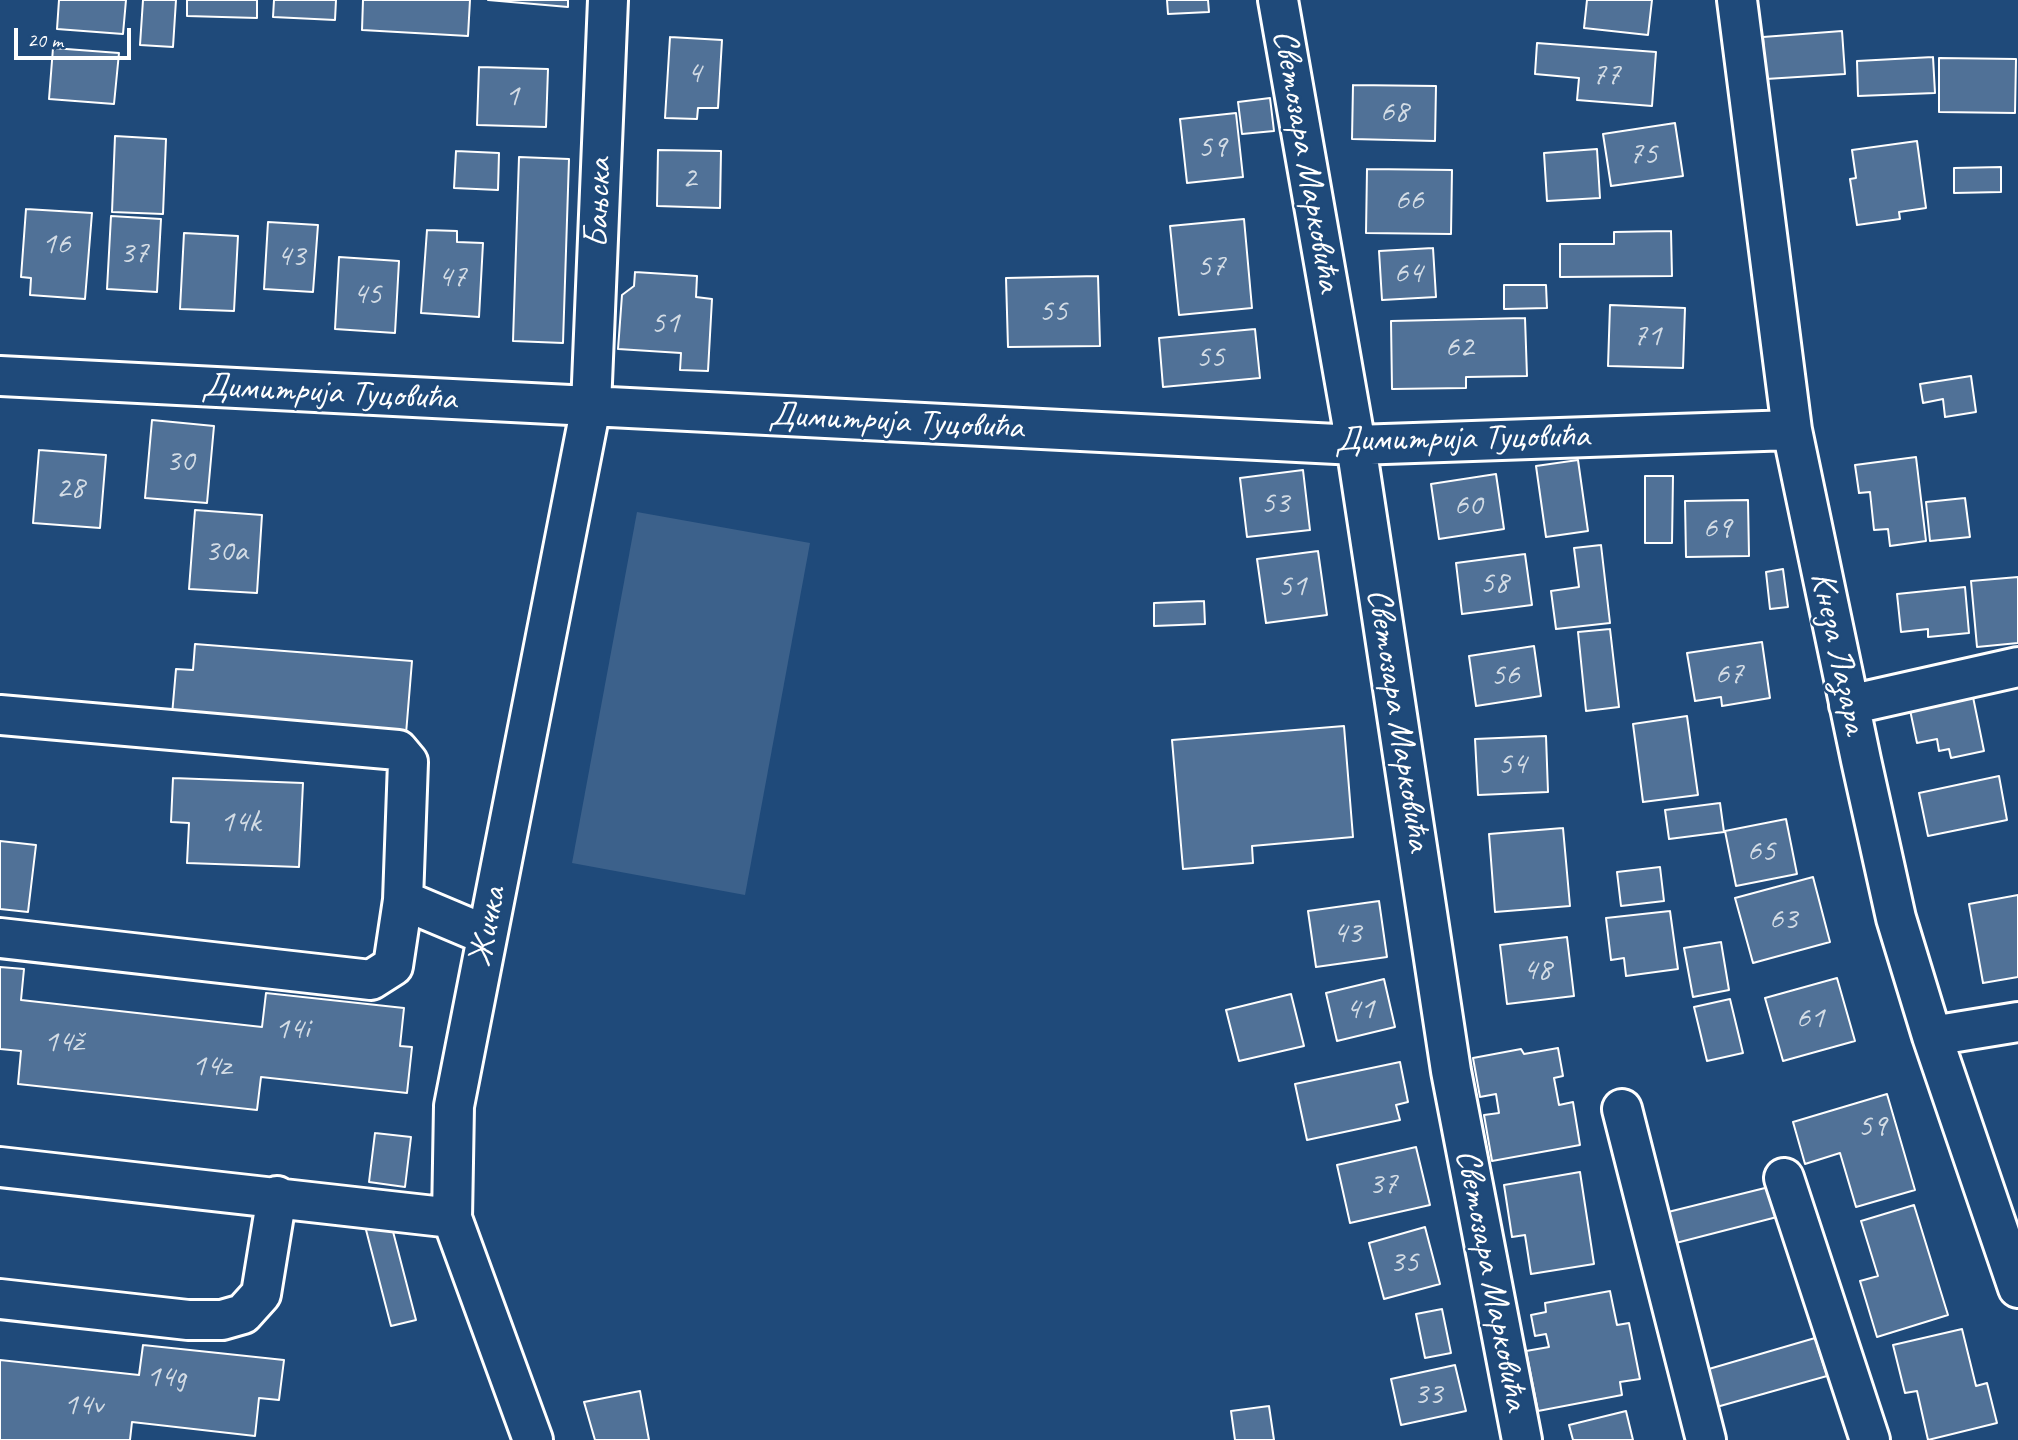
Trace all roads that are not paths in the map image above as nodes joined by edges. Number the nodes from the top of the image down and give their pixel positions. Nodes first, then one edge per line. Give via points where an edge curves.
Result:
1 (608, 0) edge
2 (1278, 0) edge
3 (1737, 0) edge
4 (0, 376) edge
5 (590, 407) junction
6 (1791, 430) junction
7 (1356, 445) junction
8 (2018, 667) edge
9 (1849, 705) junction
10 (0, 715) edge
11 (403, 900) junction
12 (486, 935) junction
13 (0, 939) edge
14 (2018, 1022) edge
15 (1932, 1036) junction
16 (1622, 1109) dead end
17 (0, 1167) edge
18 (1784, 1178) dead end
19 (277, 1196) junction
20 (452, 1218) junction
21 (2018, 1288) edge
22 (0, 1299) edge
23 (533, 1440) edge
24 (1522, 1440) edge
25 (1706, 1440) edge
26 (1870, 1440) edge

1 - 5 street, Бањска
2 - 7 street, Светозара Марковића
3 - 6 street, Кнеза Лазара
4 - 5 street, Димитрија Туцовића
5 - 7 street, Димитрија Туцовића
5 - 12 street, Жичка
6 - 7 street, Димитрија Туцовића
6 - 9 street, Кнеза Лазара
7 - 24 street, Светозара Марковића via 1451,1071
8 - 9 street
9 - 15 street, Кнеза Лазара via 1896,918
10 - 11 street via 398,750 408,762
11 - 12 street
11 - 13 street via 393,966 372,980
12 - 20 street, Жичка via 454,1105
14 - 15 street
15 - 21 street, Кнеза Лазара
16 - 25 street
17 - 19 street
18 - 26 street
19 - 20 street
19 - 22 street via 261,1294 243,1314 222,1320 188,1320
20 - 23 street, Жичка

